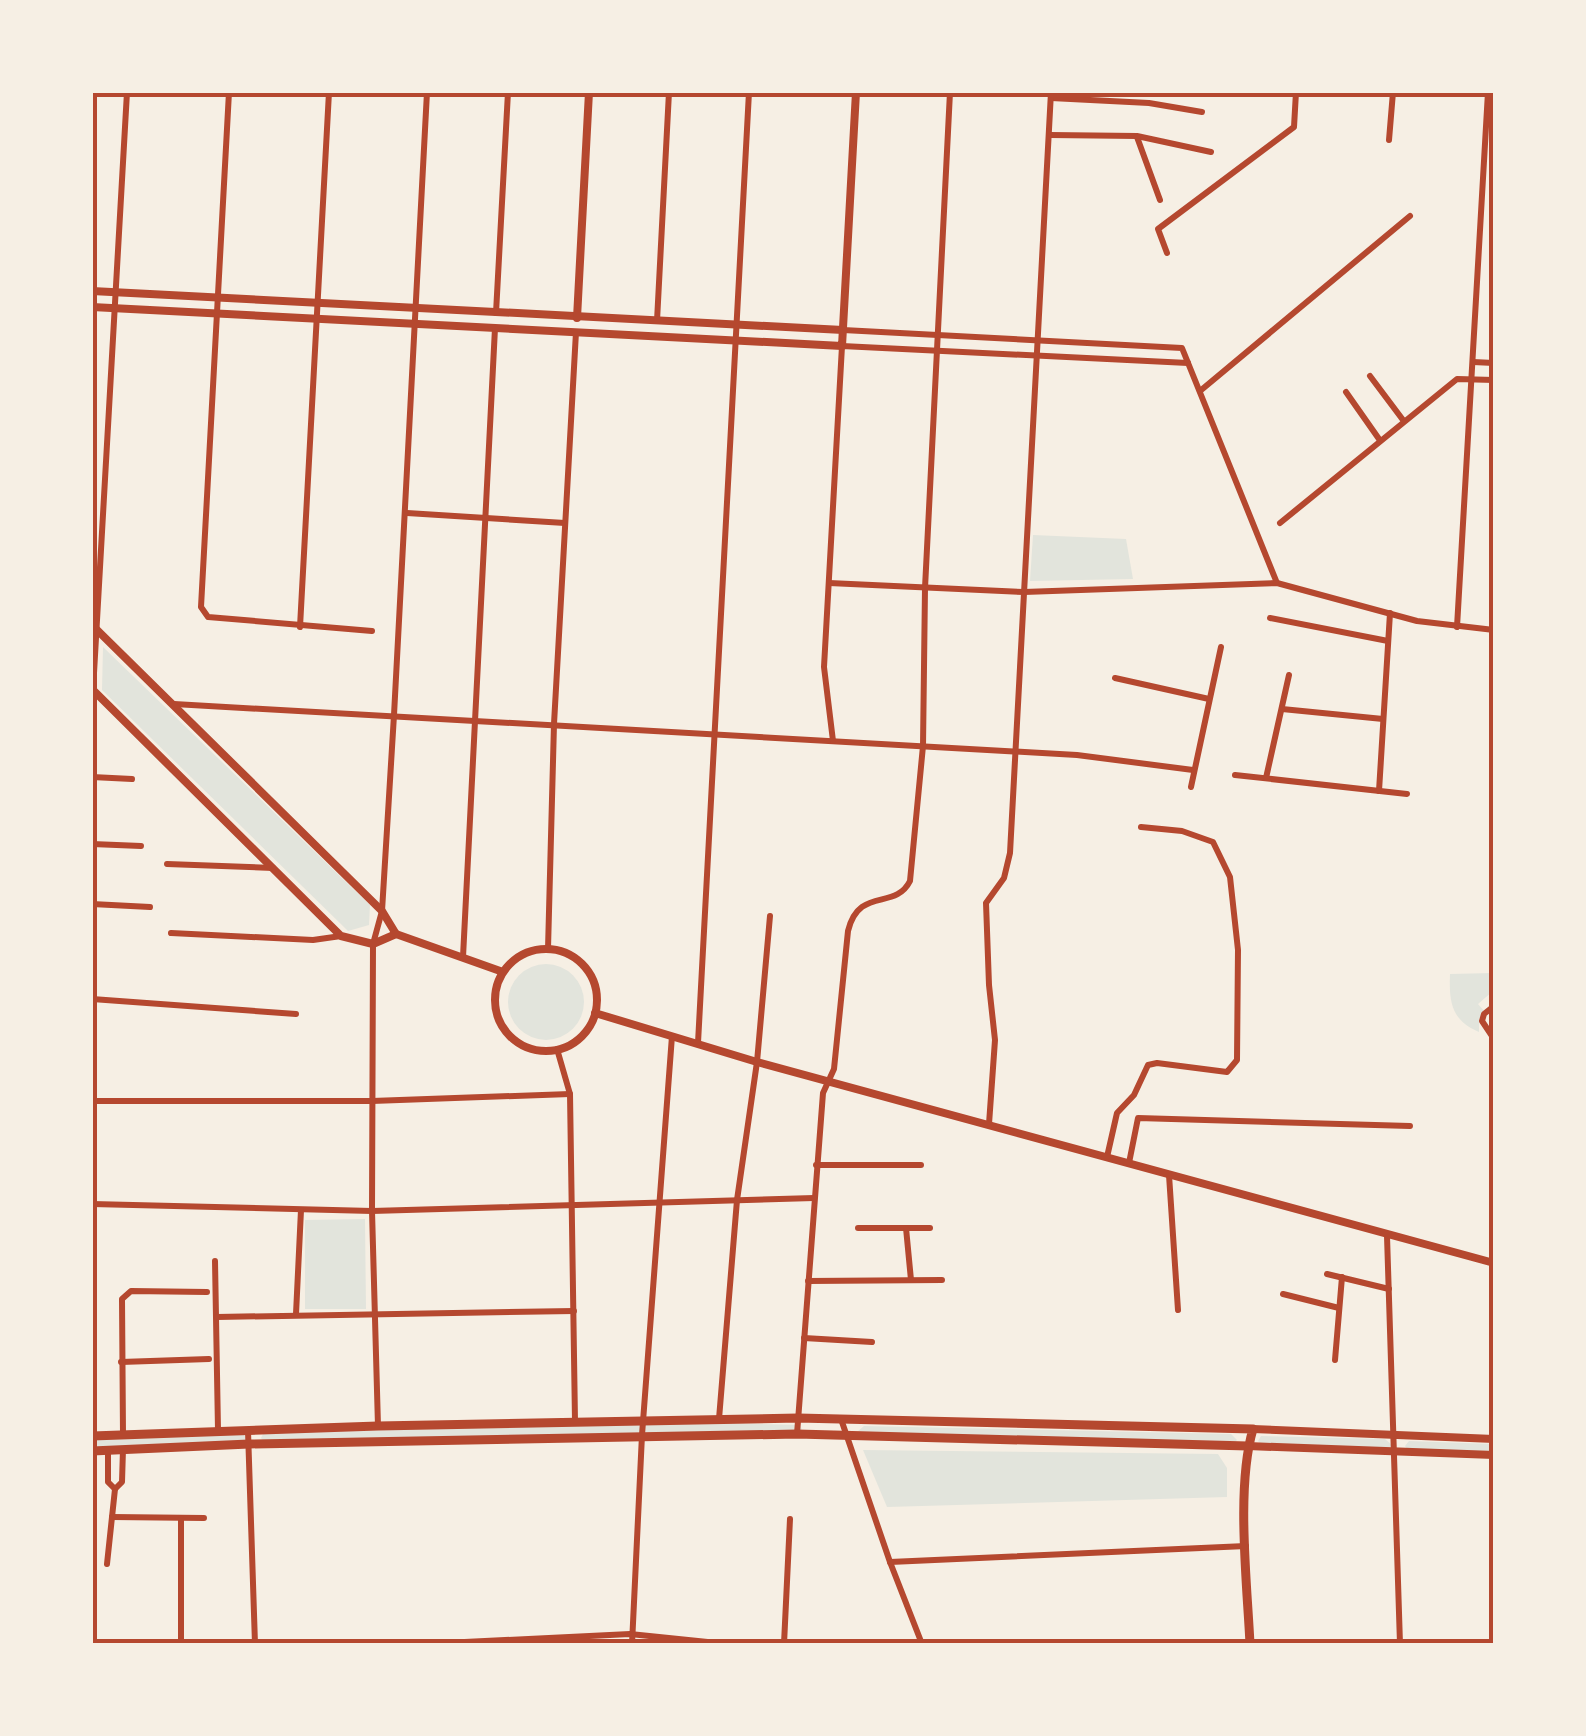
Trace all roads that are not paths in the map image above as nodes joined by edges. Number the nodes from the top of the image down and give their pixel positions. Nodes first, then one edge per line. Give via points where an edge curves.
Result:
1 (127, 92) edge
2 (229, 92) edge
3 (329, 92) edge
4 (426, 92) edge
5 (508, 92) edge
6 (589, 92) edge
7 (668, 92) edge
8 (750, 92) edge
9 (856, 92) edge
10 (950, 92) edge
11 (1296, 92) edge
12 (1392, 92) edge
13 (1488, 92) edge
14 (1051, 95) edge
15 (1202, 112) dead end
16 (1050, 135) junction
17 (1137, 136) junction
18 (1390, 140) dead end
19 (1211, 152) dead end
20 (1160, 200) dead end
21 (1410, 216) dead end
22 (1167, 254) dead end
23 (92, 290) edge
24 (116, 292) junction
25 (218, 298) junction
26 (318, 303) junction
27 (92, 307) edge
28 (115, 308) junction
29 (415, 308) junction
30 (496, 312) junction
31 (217, 314) junction
32 (577, 317) junction
33 (317, 318) junction
34 (657, 321) junction
35 (414, 324) junction
36 (738, 325) junction
37 (494, 328) junction
38 (844, 330) junction
39 (576, 332) junction
40 (938, 335) junction
41 (737, 340) junction
42 (1037, 340) junction
43 (842, 346) junction
44 (937, 350) junction
45 (1036, 355) junction
46 (1473, 362) junction
47 (1188, 363) junction
48 (1494, 363) edge
49 (1370, 376) dead end
50 (1472, 379) junction
51 (1494, 380) edge
52 (1200, 391) junction
53 (1346, 392) dead end
54 (1403, 420) junction
55 (1379, 440) junction
56 (407, 513) junction
57 (486, 518) junction
58 (566, 523) junction
59 (1280, 523) dead end
60 (1278, 583) junction
61 (829, 584) junction
62 (925, 588) junction
63 (1024, 592) junction
64 (1390, 613) junction
65 (1270, 618) dead end
66 (95, 627) edge
67 (300, 627) junction
68 (1457, 627) junction
69 (1494, 630) edge
70 (372, 631) dead end
71 (1388, 641) junction
72 (1221, 648) dead end
73 (1289, 675) dead end
74 (1116, 678) dead end
75 (93, 690) edge
76 (1210, 699) junction
77 (172, 704) junction
78 (92, 708) edge
79 (1282, 709) junction
80 (394, 715) junction
81 (1383, 719) junction
82 (475, 720) junction
83 (554, 724) junction
84 (715, 734) junction
85 (834, 741) junction
86 (923, 746) junction
87 (1016, 751) junction
88 (1194, 770) junction
89 (1235, 775) dead end
90 (92, 778) edge
91 (132, 778) dead end
92 (1266, 778) junction
93 (1191, 786) dead end
94 (1379, 791) junction
95 (1407, 794) dead end
96 (1141, 828) dead end
97 (92, 844) edge
98 (141, 846) dead end
99 (167, 864) dead end
100 (273, 868) junction
101 (92, 904) edge
102 (150, 907) dead end
103 (382, 911) junction
104 (770, 916) dead end
105 (171, 933) dead end
106 (396, 934) junction
107 (341, 936) junction
108 (373, 944) junction
109 (548, 949) junction
110 (463, 958) junction
111 (502, 972) junction
112 (92, 999) edge
113 (1494, 1006) edge
114 (595, 1013) junction
115 (296, 1014) dead end
116 (672, 1036) junction
117 (1494, 1039) edge
118 (698, 1043) junction
119 (557, 1050) junction
120 (756, 1062) junction
121 (829, 1080) junction
122 (570, 1094) junction
123 (92, 1101) edge
124 (372, 1101) junction
125 (989, 1124) junction
126 (1410, 1126) dead end
127 (1107, 1158) junction
128 (1128, 1163) junction
129 (816, 1164) junction
130 (921, 1164) dead end
131 (1170, 1175) junction
132 (814, 1198) junction
133 (737, 1200) junction
134 (660, 1202) junction
135 (92, 1204) edge
136 (572, 1204) junction
137 (302, 1210) junction
138 (372, 1211) junction
139 (858, 1228) dead end
140 (906, 1228) junction
141 (930, 1228) dead end
142 (1387, 1236) junction
143 (215, 1262) dead end
144 (1494, 1264) edge
145 (1327, 1274) dead end
146 (1342, 1277) junction
147 (911, 1280) junction
148 (942, 1280) dead end
149 (808, 1281) junction
150 (1389, 1288) junction
151 (207, 1292) dead end
152 (1283, 1294) dead end
153 (1339, 1308) junction
154 (1178, 1310) dead end
155 (574, 1312) junction
156 (296, 1314) junction
157 (376, 1316) junction
158 (217, 1317) junction
159 (804, 1338) junction
160 (872, 1342) dead end
161 (209, 1359) dead end
162 (1334, 1360) dead end
163 (121, 1362) junction
164 (798, 1418) junction
165 (719, 1419) junction
166 (643, 1420) junction
167 (841, 1420) junction
168 (576, 1421) junction
169 (378, 1426) junction
170 (248, 1429) junction
171 (1252, 1429) junction
172 (218, 1430) junction
173 (797, 1434) junction
174 (123, 1435) junction
175 (1394, 1435) junction
176 (92, 1436) edge
177 (847, 1436) junction
178 (642, 1437) junction
179 (1494, 1439) edge
180 (249, 1444) junction
181 (1248, 1446) junction
182 (122, 1449) junction
183 (92, 1450) edge
184 (108, 1450) junction
185 (1395, 1452) junction
186 (1494, 1455) edge
187 (114, 1489) junction
188 (112, 1517) junction
189 (181, 1518) junction
190 (204, 1518) dead end
191 (790, 1519) dead end
192 (1246, 1546) junction
193 (890, 1562) junction
194 (108, 1564) dead end
195 (630, 1634) junction
196 (181, 1644) edge
197 (255, 1644) edge
198 (424, 1644) edge
199 (632, 1644) edge
200 (727, 1644) edge
201 (784, 1644) edge
202 (922, 1644) edge
203 (1250, 1644) edge
204 (1400, 1644) edge

1 - 24 street
2 - 25 street
3 - 26 street
4 - 29 street
5 - 30 street
6 - 32 street
7 - 34 street
8 - 36 street
9 - 38 street
10 - 40 street
11 - 22 street via 1294,126 1158,229
12 - 18 street
13 - 46 street
14 - 15 street
14 - 16 street
16 - 17 street
16 - 42 street
17 - 19 street
17 - 20 street
21 - 52 street
23 - 24 street
24 - 25 street
24 - 28 street
25 - 26 street
25 - 31 street
26 - 29 street
26 - 33 street
27 - 28 street
28 - 31 street
28 - 66 street
29 - 30 street
29 - 35 street
30 - 32 street
31 - 33 street
31 - 67 street via 200,607 203,614
32 - 34 street
32 - 39 street
33 - 35 street
33 - 67 street
34 - 36 street
35 - 37 street
35 - 56 street
36 - 38 street
36 - 41 street
37 - 39 street
37 - 57 street
38 - 40 street
38 - 43 street
39 - 41 street
39 - 58 street
40 - 42 street
40 - 44 street
41 - 43 street
41 - 84 street
42 - 45 street
42 - 47 street via 1182,348
43 - 44 street
43 - 61 street
44 - 45 street
44 - 62 street
45 - 47 street
45 - 63 street
46 - 48 street
46 - 50 street
47 - 52 street
49 - 54 street
50 - 51 street
50 - 54 street via 1457,379
50 - 68 street
52 - 60 street
53 - 55 street
54 - 55 street
55 - 59 street
56 - 57 street
56 - 80 street
57 - 58 street
57 - 82 street
58 - 83 street
60 - 63 street
60 - 64 street
61 - 62 street
61 - 85 street via 824,668
62 - 63 street
62 - 86 street
63 - 87 street
64 - 68 street
64 - 71 street
65 - 71 street
66 - 75 street
66 - 77 street
67 - 70 street
68 - 69 street
71 - 81 street
72 - 76 street
73 - 79 street
74 - 76 street
75 - 78 street
75 - 100 street
76 - 88 street
77 - 80 street
77 - 103 street
79 - 81 street
79 - 92 street
80 - 82 street
80 - 103 street
81 - 94 street
82 - 83 street
82 - 110 street
83 - 84 street
83 - 109 street
84 - 85 street
84 - 118 street
85 - 86 street
86 - 87 street
86 - 121 street via 910,881 906,890 862,905 852,916
87 - 88 street
87 - 125 street via 1010,853 1004,878 986,903 995,1040
88 - 93 street
89 - 92 street
90 - 91 street
92 - 94 street
94 - 95 street
96 - 127 street via 1214,842 1230,877 1238,950 1237,1060 1227,1072 1148,1065 1134,1095 1116,1112
97 - 98 street
99 - 100 street
100 - 107 street
101 - 102 street
103 - 106 street
103 - 108 street
104 - 120 street
105 - 107 street
106 - 108 street
106 - 110 street
107 - 108 street
108 - 124 street
109 - 111 street via 522,954
109 - 114 street via 587,970
110 - 111 street
111 - 119 street via 494,1005 499,1022 523,1046
112 - 115 street
113 - 117 street via 1482,1021
114 - 116 street
114 - 119 street via 581,1036
116 - 118 street
116 - 134 street
118 - 120 street
119 - 122 street
120 - 121 street
120 - 133 street
121 - 125 street
121 - 129 street
122 - 124 street
122 - 136 street
123 - 124 street
124 - 138 street
125 - 127 street
126 - 128 street via 1141,1118
127 - 128 street
128 - 131 street
129 - 130 street
129 - 132 street
131 - 142 street
131 - 154 street
132 - 133 street
132 - 149 street
133 - 134 street
133 - 165 street
134 - 136 street
134 - 166 street
135 - 137 street
136 - 138 street
136 - 155 street
137 - 138 street
137 - 156 street
138 - 157 street
139 - 140 street
140 - 141 street
140 - 147 street
142 - 144 street
142 - 150 street
143 - 158 street
145 - 146 street
146 - 150 street
146 - 153 street
147 - 148 street
147 - 149 street
149 - 159 street
150 - 175 street
151 - 163 street via 126,1293
152 - 153 street
153 - 162 street
155 - 157 street
155 - 168 street
156 - 157 street
156 - 158 street
157 - 169 street
158 - 172 street
159 - 160 street
159 - 164 street
161 - 163 street
163 - 174 street
164 - 165 main road
164 - 167 main road
164 - 173 street
165 - 166 main road
166 - 168 main road
166 - 178 street
167 - 171 main road
167 - 177 street
168 - 169 main road
169 - 170 main road
170 - 172 main road
170 - 180 street
171 - 175 street
171 - 181 main road
172 - 174 main road
173 - 177 main road
173 - 178 main road
174 - 176 main road
175 - 179 street
175 - 185 street
177 - 181 main road
177 - 193 street
178 - 180 main road
178 - 195 street
180 - 182 main road
180 - 197 street
181 - 185 street
181 - 192 main road
182 - 184 main road
182 - 187 street via 122,1482
183 - 184 main road
184 - 187 street
185 - 186 street
185 - 204 street
187 - 188 street
188 - 189 street
188 - 194 street
189 - 190 street
189 - 196 street
191 - 201 street
192 - 193 street
192 - 203 main road
193 - 202 street
195 - 198 street
195 - 199 street
195 - 200 street

